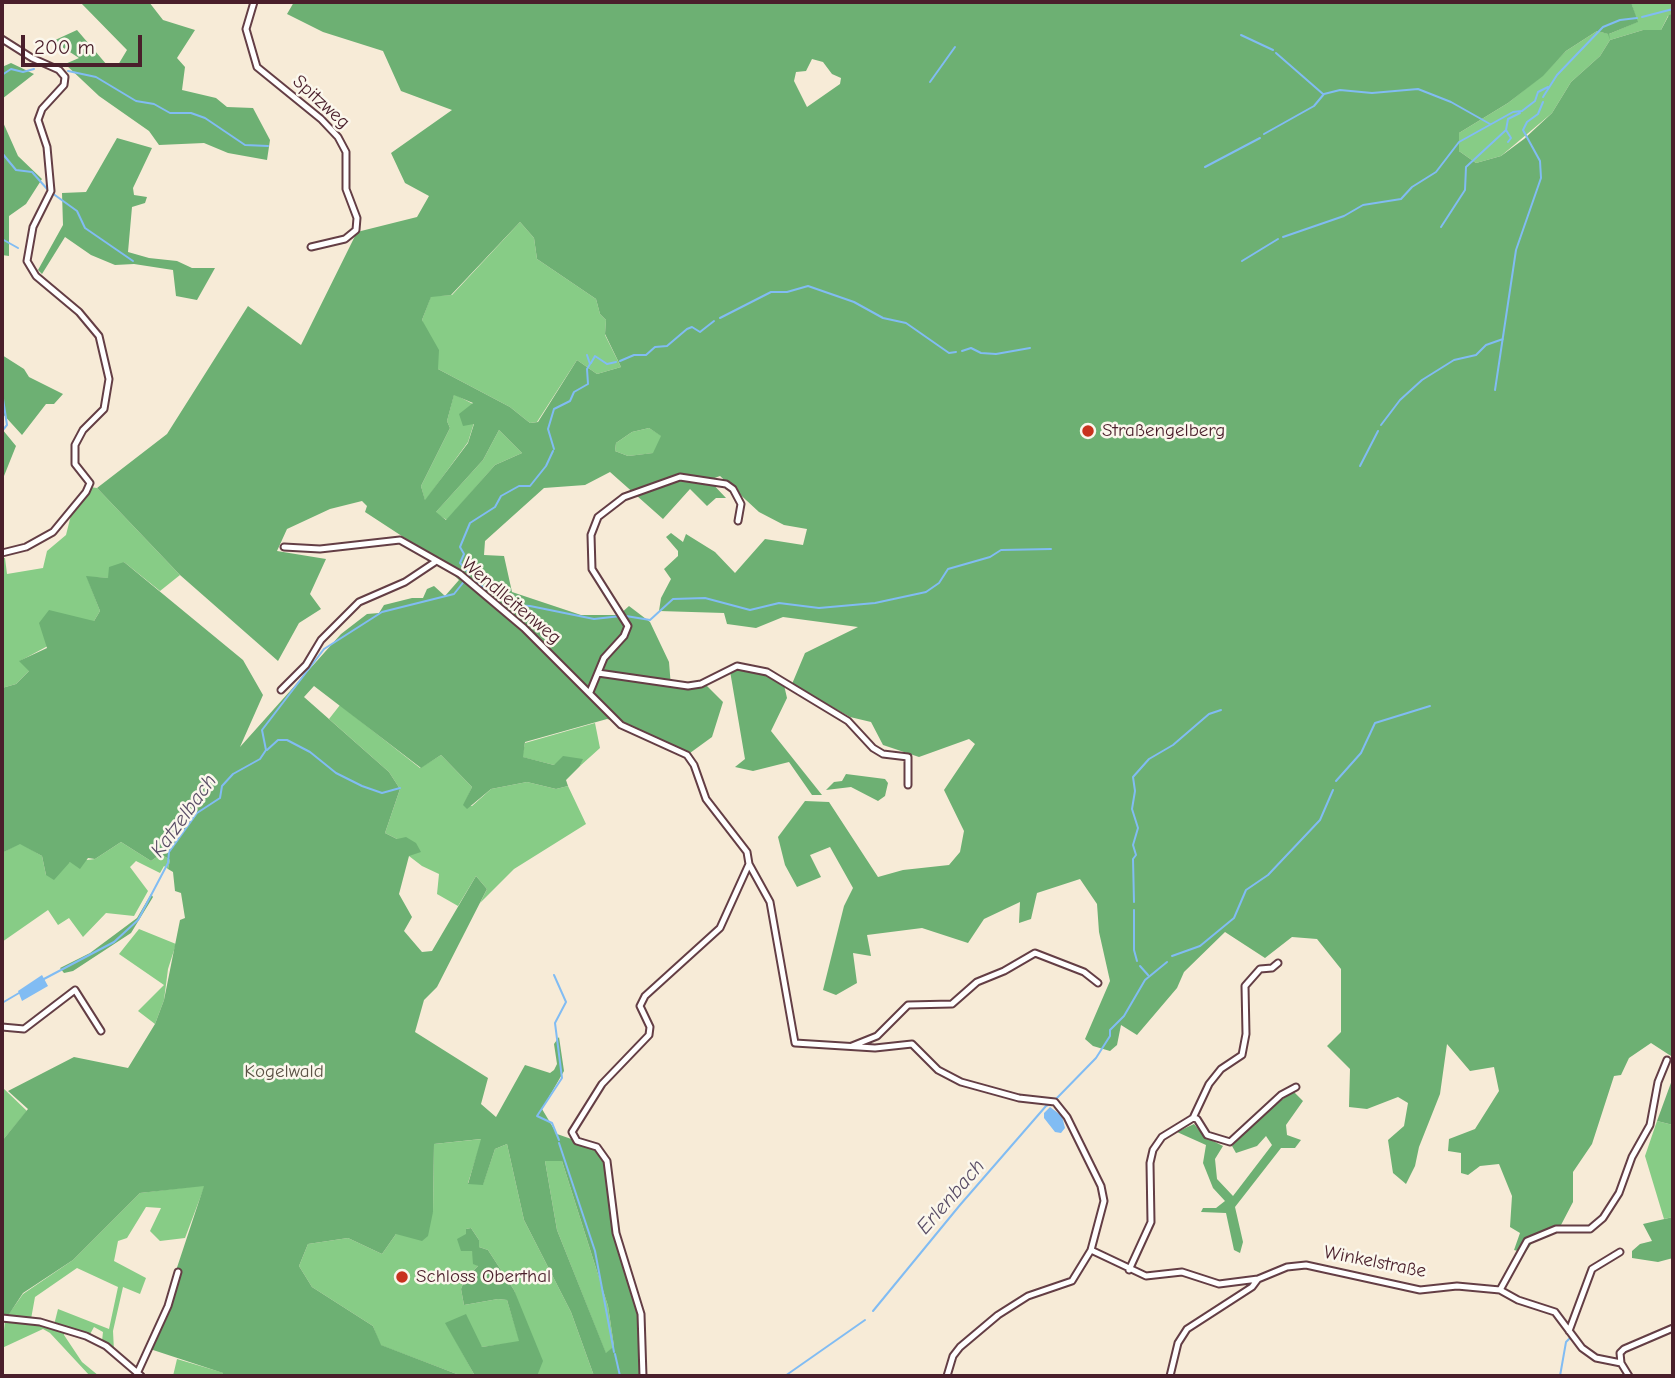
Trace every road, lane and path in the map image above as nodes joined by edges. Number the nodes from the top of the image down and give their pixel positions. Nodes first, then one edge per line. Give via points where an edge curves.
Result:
1 (254, 2) edge
2 (2, 39) edge
3 (311, 247) dead end
4 (738, 521) dead end
5 (284, 547) dead end
6 (2, 553) edge
7 (435, 562) junction
8 (598, 673) junction
9 (281, 690) dead end
10 (590, 692) junction
11 (908, 785) dead end
12 (749, 864) junction
13 (1279, 963) dead end
14 (1098, 983) dead end
15 (2, 1027) edge
16 (102, 1031) dead end
17 (852, 1046) junction
18 (1667, 1060) dead end
19 (1296, 1087) dead end
20 (1193, 1118) junction
21 (1091, 1250) junction
22 (1620, 1252) dead end
23 (1129, 1270) junction
24 (178, 1272) dead end
25 (1258, 1279) junction
26 (1500, 1290) junction
27 (2, 1318) edge
28 (1673, 1328) edge
29 (1569, 1331) junction
30 (1621, 1363) junction
31 (138, 1375) edge
32 (643, 1376) edge
33 (947, 1376) edge
34 (1170, 1376) edge
35 (1629, 1376) edge

1 - 3 street, Spitzweg via 246,34 257,66 321,119 346,152 346,185 357,218 356,230 345,239
2 - 6 street via 65,76 64,85 41,109 38,120 47,146 51,191 33,227 27,261 33,273 94,328 108,379 104,409 83,430 75,446 75,464 90,483 86,492 53,533
4 - 8 street via 741,504 733,489 695,478 668,480 604,510 594,525 590,559 596,578 628,626
5 - 7 street via 320,549 393,539
7 - 9 street, Wendlleitenweg via 405,582 359,602
7 - 10 street, Wendlleitenweg via 466,579
8 - 10 street
8 - 11 street via 688,686 737,666 767,672 848,721 873,748 908,757
10 - 12 street, Wendlleitenweg via 626,728 688,755 702,793 743,845
12 - 17 street, Wendlleitenweg via 771,902 793,1041 802,1046
12 - 32 street via 720,928 641,1001 649,1035 602,1084 572,1132 577,1141 597,1147 607,1161 615,1233 641,1314
13 - 20 street via 1260,969 1245,986 1242,1055 1209,1084
14 - 17 street via 1084,972 1035,953 977,982 952,1004 908,1005 877,1036
15 - 16 street via 24,1029 75,990
17 - 21 street via 912,1044 938,1070 961,1082 1019,1098 1049,1099 1059,1105 1103,1194
18 - 26 street via 1650,1125 1603,1218 1590,1229 1556,1229 1527,1241
19 - 20 street via 1230,1142 1207,1135
20 - 23 street via 1162,1138 1153,1150 1152,1222
21 - 23 street
21 - 33 street via 1067,1285 1016,1304 960,1347
22 - 29 street via 1592,1269
23 - 25 street via 1146,1276 1182,1272 1219,1284
24 - 31 street
25 - 26 street, Winkelstraße via 1306,1265 1420,1290 1457,1286
25 - 34 street, Winkelstraße via 1187,1329 1178,1343
26 - 29 street, Winkelstraße via 1555,1312
27 - 31 street via 40,1322 86,1336 106,1346
28 - 30 street via 1624,1349
29 - 30 street, Winkelstraße via 1596,1358
30 - 35 street

